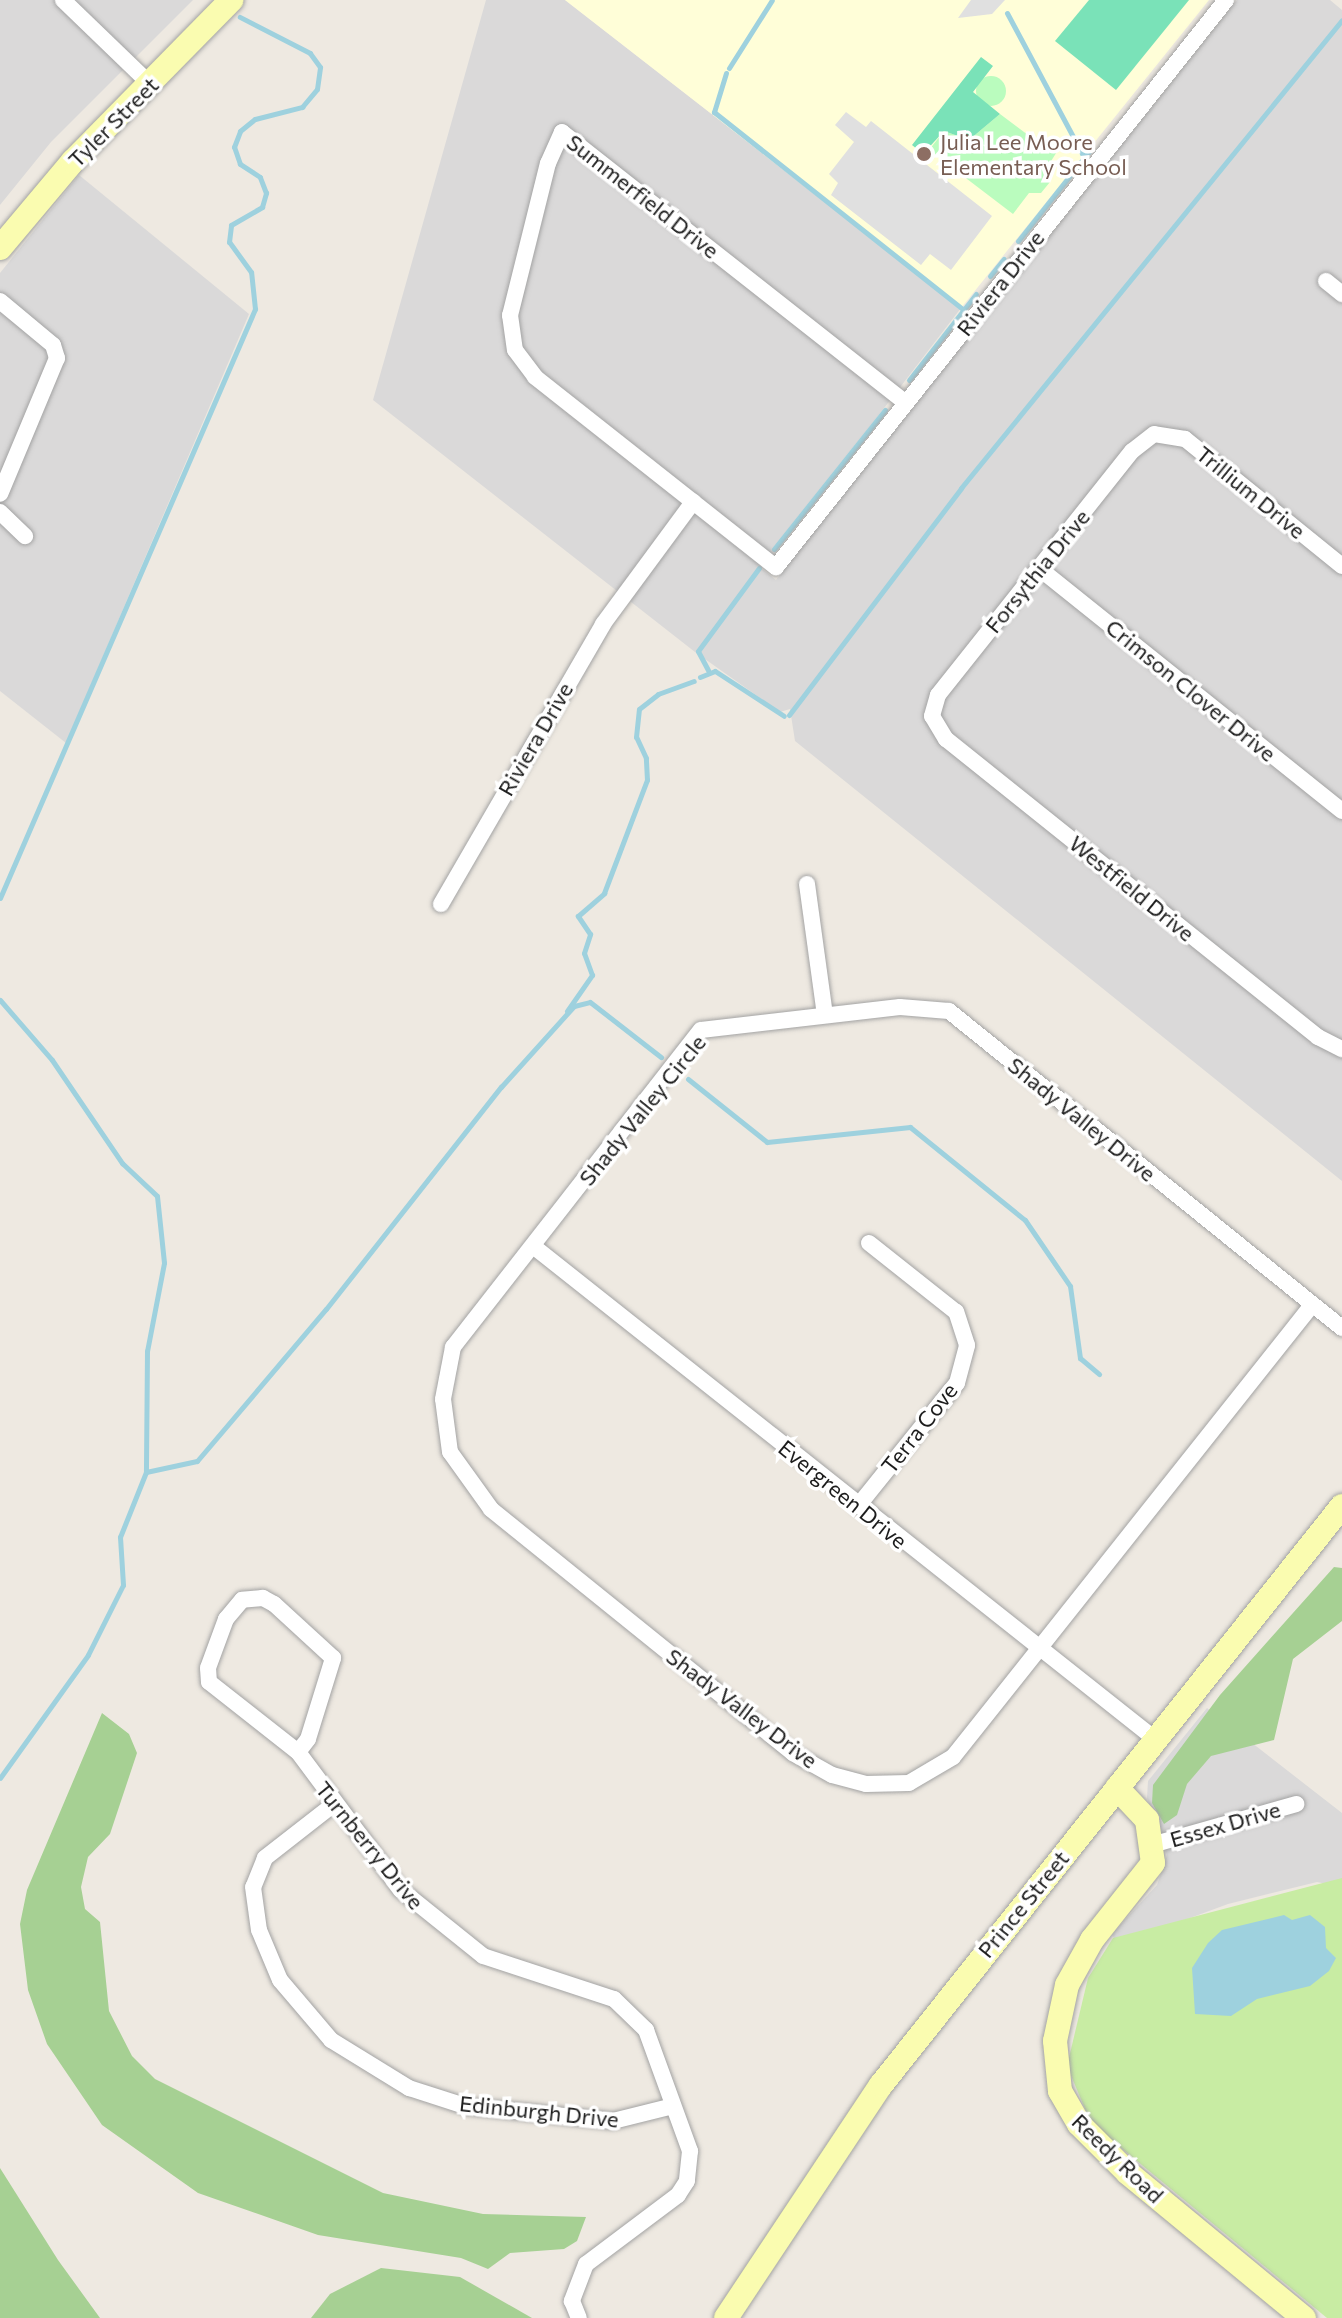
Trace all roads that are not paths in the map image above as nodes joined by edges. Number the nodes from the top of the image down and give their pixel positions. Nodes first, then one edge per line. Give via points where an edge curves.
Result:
1 (63, 0) edge
2 (231, 0) edge
3 (1226, 0) edge
4 (151, 85) junction
5 (0, 248) edge
6 (1326, 281) dead end
7 (1342, 294) edge
8 (0, 301) edge
9 (906, 403) junction
10 (1154, 434) joint
11 (0, 494) edge
12 (693, 502) junction
13 (0, 512) edge
14 (25, 536) dead end
15 (1342, 566) edge
16 (776, 567) joint
17 (1040, 569) junction
18 (932, 716) joint
19 (1342, 811) edge
20 (807, 884) dead end
21 (441, 904) dead end
22 (825, 1015) junction
23 (1342, 1049) edge
24 (869, 1243) dead end
25 (533, 1246) junction
26 (1312, 1305) junction
27 (1342, 1328) edge
28 (858, 1506) junction
29 (1342, 1506) edge
30 (1039, 1652) junction
31 (1155, 1739) junction
32 (298, 1752) junction
33 (1117, 1788) junction
34 (334, 1804) junction
35 (1296, 1804) dead end
36 (1155, 1844) junction
37 (673, 2106) junction
38 (579, 2318) edge
39 (726, 2318) edge
40 (1304, 2318) edge

1 - 4 street
2 - 4 street, Tyler Street
3 - 9 street, Riviera Drive
4 - 5 street, Tyler Street via 73,161
6 - 7 street
8 - 11 street via 53,345 57,358
9 - 12 street, Summerfield Drive via 562,132 548,163 509,335 535,377
9 - 16 street, Riviera Drive
10 - 15 street, Trillium Drive via 1185,439
10 - 17 street, Forsythia Drive via 1132,451
12 - 16 street, Summerfield Drive
12 - 21 street, Riviera Drive via 603,624
13 - 14 street
17 - 18 street, Forsythia Drive via 938,695
17 - 19 street, Crimson Clover Drive
18 - 23 street, Westfield Drive via 946,739 1318,1037
20 - 22 street
22 - 25 street, Shady Valley Circle via 701,1030
22 - 26 street, Shady Valley Drive via 900,1007 949,1011
24 - 28 street, Terra Cove via 956,1312 967,1345 957,1383
25 - 28 street, Evergreen Drive
25 - 30 street, Shady Valley Drive via 453,1347 443,1399 450,1452 491,1509 769,1733 832,1775 866,1784 909,1783 953,1757
26 - 27 street, Shady Valley Drive
26 - 30 street, Shady Valley Drive
28 - 30 street, Evergreen Drive
29 - 31 street, Prince Street
30 - 31 street, Evergreen Drive
31 - 33 street, Prince Street
32 - 32 street, Turnberry Drive via 208,1681 226,1619 242,1600 263,1598 274,1604 333,1658 308,1739
32 - 34 street, Turnberry Drive
33 - 36 street via 1138,1806
33 - 39 street, Prince Street via 851,2124
34 - 37 street, Turnberry Drive via 401,1890 463,1944 520,1972 614,1999 637,2018
34 - 37 street, Edinburgh Drive via 265,1858 253,1887 259,1930 280,1980 331,2040 409,2088 465,2106 613,2121
35 - 36 street, Essex Drive
36 - 40 street, Reedy Road via 1148,1876 1092,1940 1067,1985 1055,2041 1060,2091 1079,2124 1128,2173
37 - 38 street, Turnberry Drive via 690,2151 687,2181 678,2195 586,2264 572,2301

